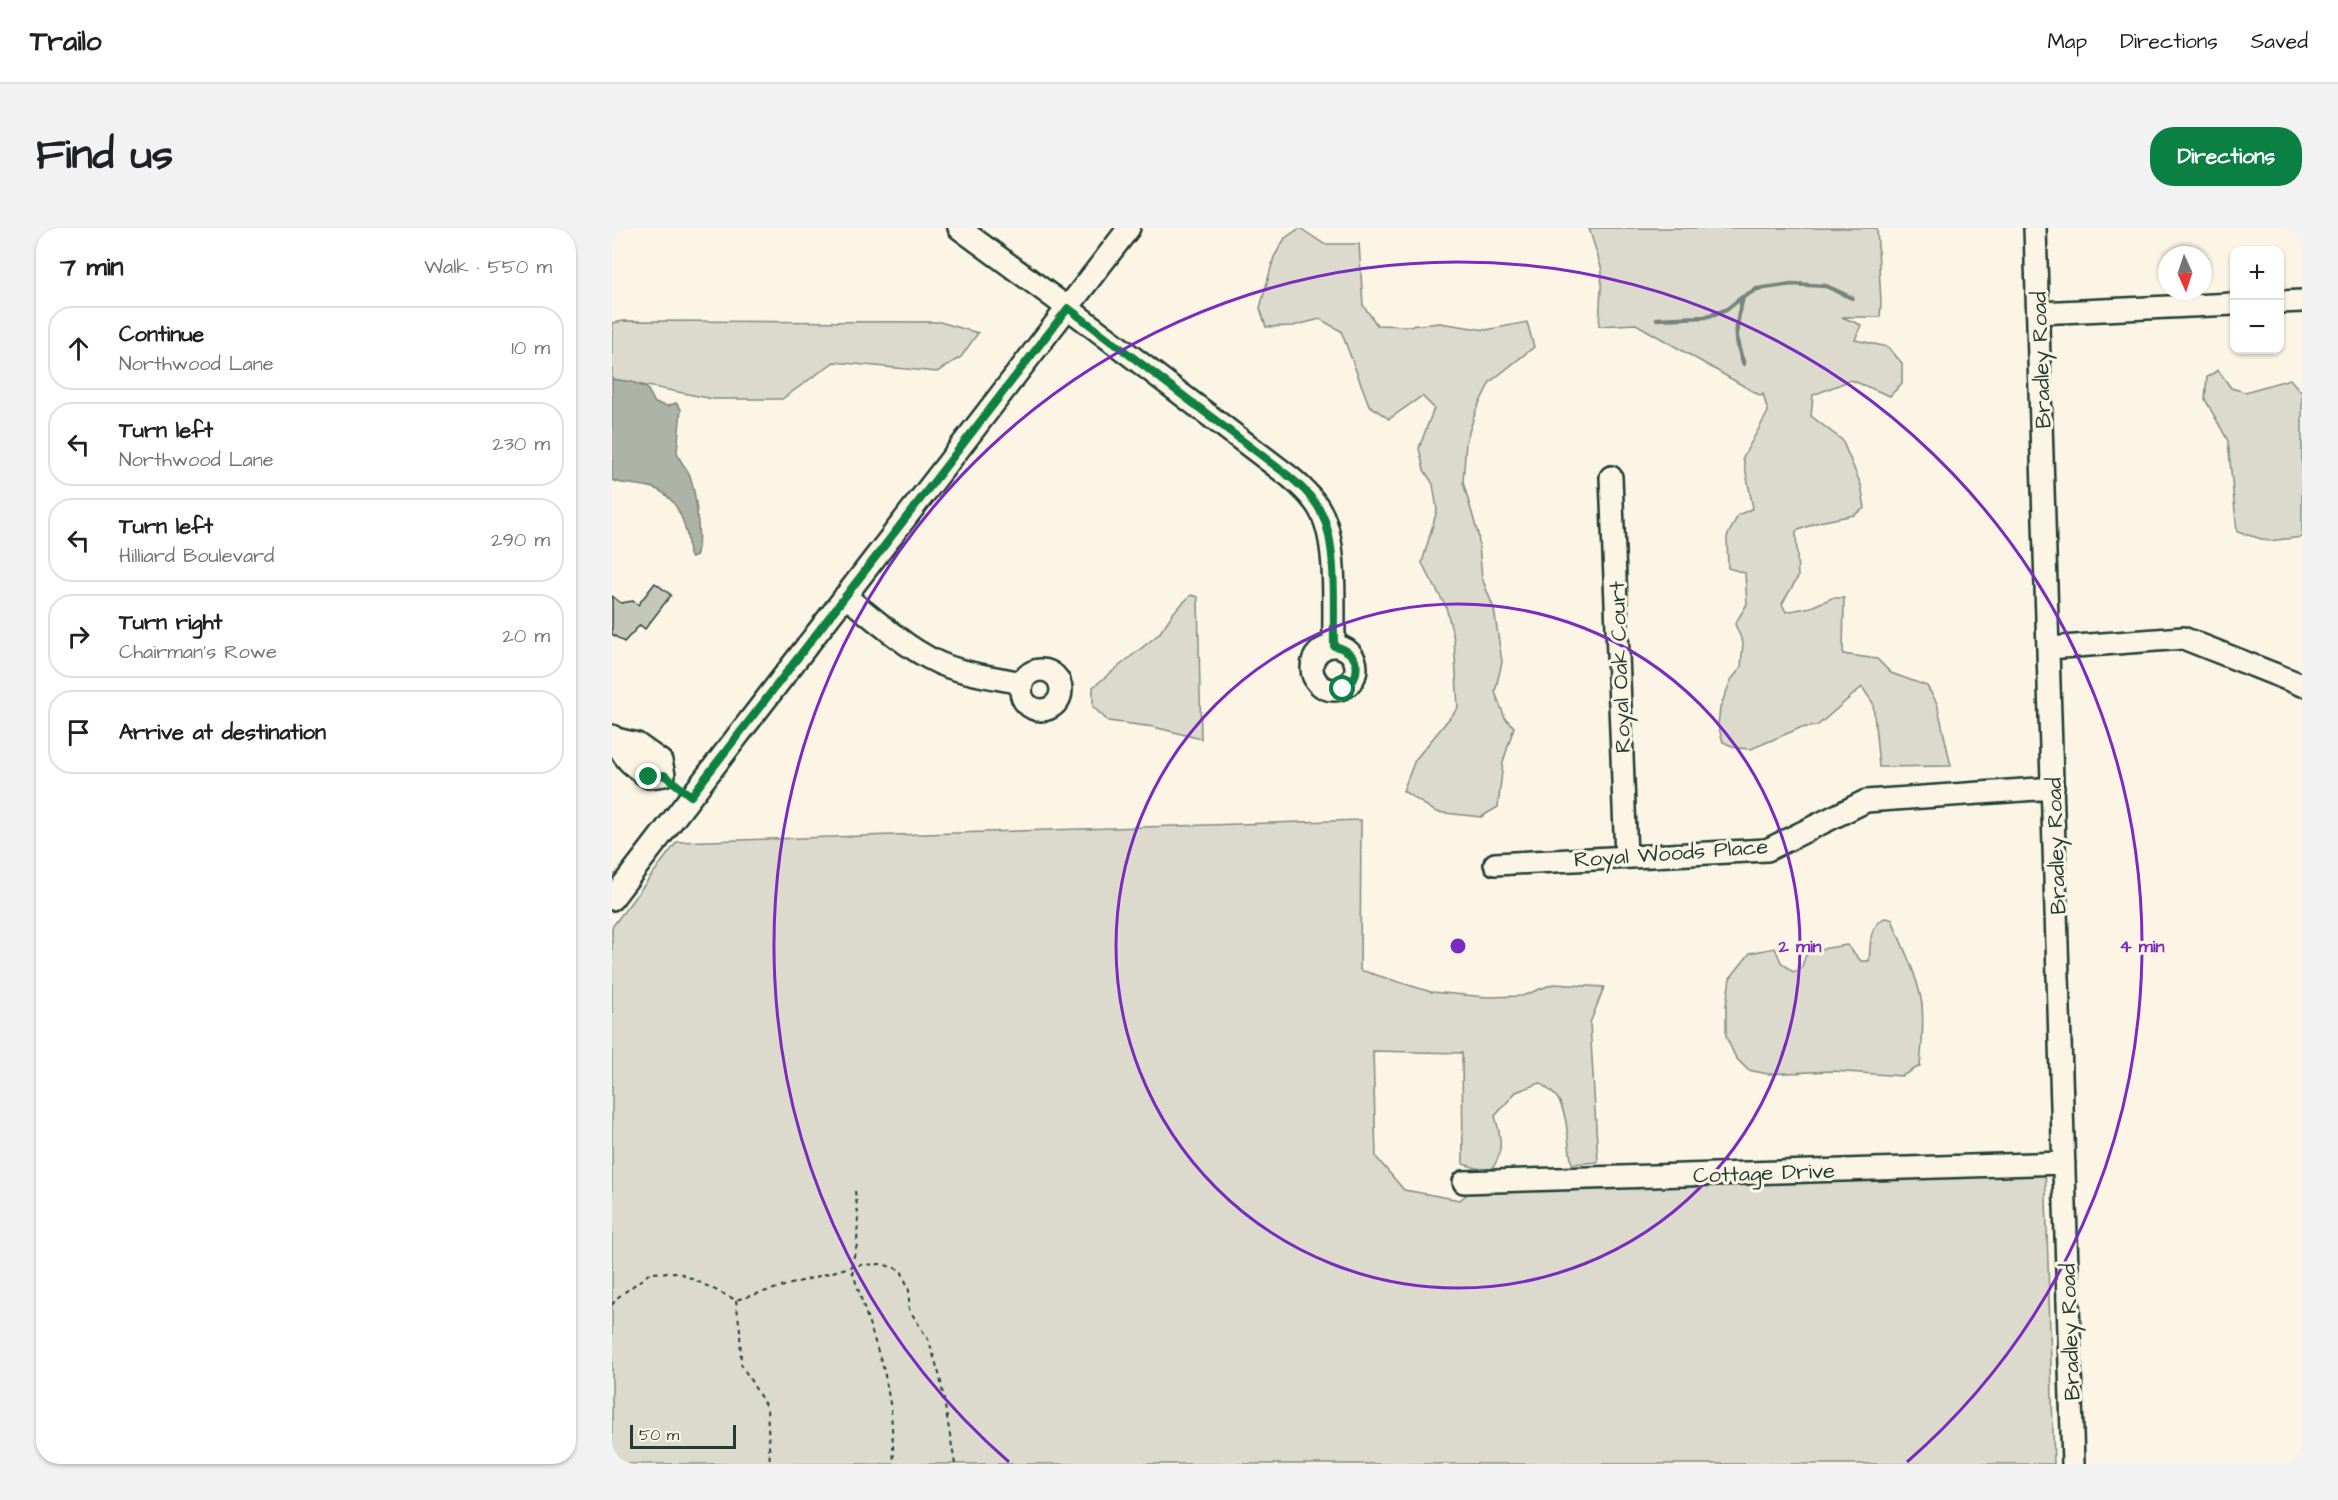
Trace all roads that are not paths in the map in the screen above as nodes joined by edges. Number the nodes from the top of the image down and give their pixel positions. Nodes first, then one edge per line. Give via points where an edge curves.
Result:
1 (959, 228) edge
2 (1129, 228) edge
3 (2035, 228) edge
4 (2284, 302) edge
5 (2302, 302) edge
6 (2230, 304) edge
7 (1068, 308) junction
8 (2038, 312) junction
9 (1611, 477) dead end
10 (845, 596) junction
11 (1334, 646) dead end
12 (2049, 648) junction
13 (1022, 683) dead end
14 (2302, 685) edge
15 (614, 738) edge
16 (2053, 788) junction
17 (691, 796) junction
18 (1626, 857) junction
19 (1495, 864) dead end
20 (612, 899) edge
21 (2064, 1162) junction
22 (1464, 1182) dead end
23 (2073, 1464) edge

1 - 7 street
2 - 7 street
3 - 8 street, Bradley Road
4 - 5 street
6 - 8 street
7 - 10 street
7 - 11 street via 1290,477 1316,502 1330,541
8 - 12 street, Bradley Road
9 - 18 street, Royal Oak Court
10 - 13 street via 938,662
10 - 17 street
12 - 14 street via 2183,638
12 - 16 street, Bradley Road
15 - 17 street via 620,752 635,768 649,777 664,775
16 - 18 street, Royal Woods Place via 1866,801 1767,850
16 - 21 street, Bradley Road
17 - 20 street
18 - 19 street, Royal Woods Place
21 - 22 street, Cottage Drive
21 - 23 street, Bradley Road

